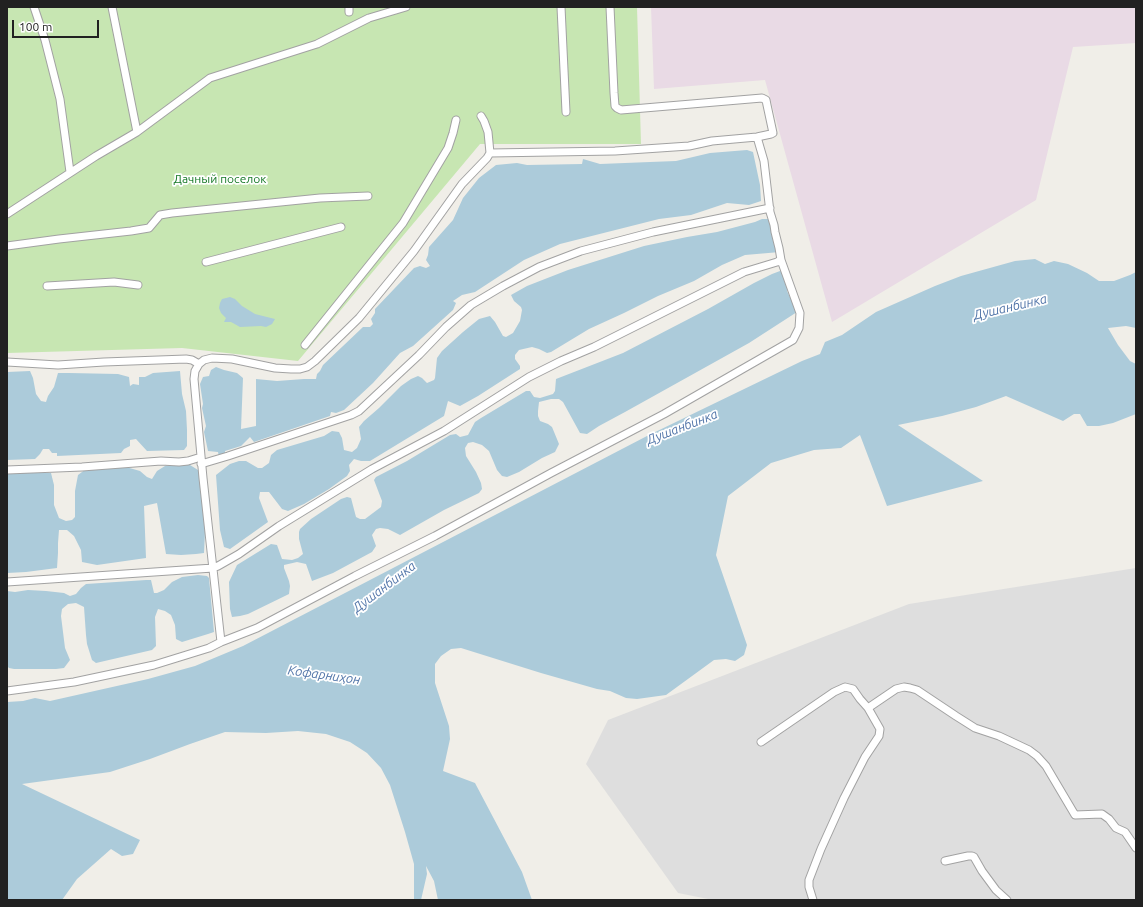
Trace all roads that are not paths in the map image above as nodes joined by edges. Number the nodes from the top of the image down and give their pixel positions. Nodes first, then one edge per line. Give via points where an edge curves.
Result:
1 (34, 7) edge
2 (112, 7) edge
3 (406, 7) edge
4 (561, 7) edge
5 (610, 7) edge
6 (566, 112) dead end
7 (481, 116) dead end
8 (456, 120) dead end
9 (137, 132) junction
10 (757, 137) junction
11 (490, 153) junction
12 (70, 172) junction
13 (368, 196) dead end
14 (770, 208) junction
15 (7, 214) edge
16 (341, 227) dead end
17 (7, 246) edge
18 (781, 260) junction
19 (206, 262) dead end
20 (138, 285) dead end
21 (47, 286) dead end
22 (305, 345) dead end
23 (7, 362) edge
24 (199, 364) junction
25 (201, 460) junction
26 (7, 470) edge
27 (213, 568) junction
28 (7, 582) edge
29 (221, 642) junction
30 (7, 691) edge
31 (868, 708) junction
32 (761, 742) dead end
33 (1136, 848) edge
34 (945, 861) dead end
35 (812, 900) edge
36 (1006, 900) edge

1 - 12 street via 60,99
2 - 9 street
3 - 9 street via 369,18 317,44 210,78
4 - 6 street
5 - 10 street via 617,108 621,110 762,98 766,100 773,133
7 - 11 street via 488,132
8 - 22 street via 448,148 403,223
9 - 12 street
10 - 11 street via 712,140 689,146 615,151
10 - 14 street via 764,161
11 - 24 street via 462,184 414,251 359,318 307,367 275,368 232,359 212,358
12 - 15 street
13 - 17 street via 320,198 172,213 160,215 149,228
14 - 18 street
14 - 25 street via 646,234 581,251 539,267 471,305 359,411 228,456
16 - 19 street
18 - 27 street via 744,272 529,377 444,431 372,469
18 - 29 street via 800,313 799,328 793,340 664,414 442,532 257,628
20 - 21 street via 114,282
23 - 24 street via 58,365 186,359
24 - 25 street via 194,379
25 - 26 street
25 - 27 street
27 - 28 street
27 - 29 street
29 - 30 street via 154,665 74,682
31 - 32 street via 853,689 845,687
31 - 33 street via 896,689 904,687 917,690 975,728 1029,750 1046,766 1074,815 1102,814 1116,828 1126,832
31 - 35 street via 880,729 879,736 851,784 809,880
34 - 36 street via 974,857

